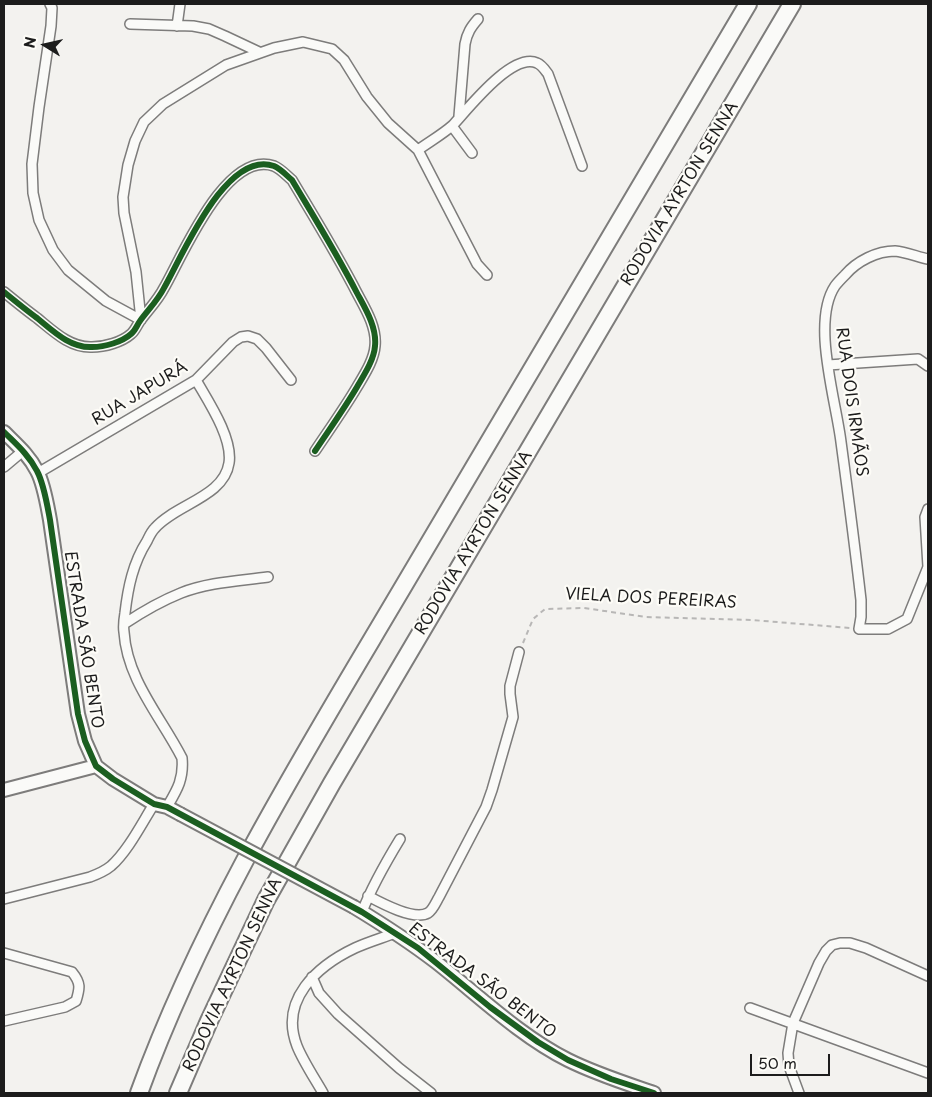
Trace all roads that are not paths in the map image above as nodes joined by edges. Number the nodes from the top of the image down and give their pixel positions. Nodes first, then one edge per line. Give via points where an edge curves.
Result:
1 (50, 4) edge
2 (180, 4) edge
3 (748, 4) edge
4 (792, 4) edge
5 (478, 19) dead end
6 (130, 24) dead end
7 (176, 26) junction
8 (259, 52) junction
9 (460, 116) junction
10 (452, 126) junction
11 (418, 150) junction
12 (472, 153) dead end
13 (582, 166) dead end
14 (928, 259) edge
15 (488, 275) dead end
16 (4, 292) edge
17 (141, 320) junction
18 (828, 365) junction
19 (928, 366) edge
20 (196, 380) junction
21 (290, 380) dead end
22 (4, 432) edge
23 (22, 451) junction
24 (315, 451) dead end
25 (4, 467) edge
26 (38, 473) junction
27 (928, 509) edge
28 (268, 577) dead end
29 (124, 624) junction
30 (519, 652) road end
31 (96, 766) junction
32 (4, 790) edge
33 (154, 804) junction
34 (167, 807) junction
35 (400, 838) dead end
36 (368, 896) junction
37 (4, 899) edge
38 (358, 909) junction
39 (395, 933) junction
40 (4, 953) edge
41 (928, 976) edge
42 (312, 977) junction
43 (750, 1008) dead end
44 (4, 1021) edge
45 (792, 1023) junction
46 (928, 1073) edge
47 (139, 1093) edge
48 (178, 1093) edge
49 (323, 1093) edge
50 (431, 1093) edge
51 (654, 1093) edge
52 (799, 1093) edge

1 - 17 street via 51,26 32,164 33,193 39,220 53,250 68,270 106,301
2 - 7 street
3 - 47 highway via 306,750 202,944
4 - 48 highway, RODOVIA AYRTON SENNA via 271,892
5 - 9 street via 467,34 465,44
6 - 7 street
7 - 8 street via 209,29
8 - 11 street via 303,42 332,49 344,60 388,123
8 - 17 street via 226,65 163,104 144,122 135,141 123,197
9 - 10 street
9 - 13 street via 504,73 521,62 538,63 548,74
10 - 11 street
10 - 12 street
11 - 15 street via 476,264
14 - 18 street, RUA DOIS IRMÃOS via 896,251 867,258 851,268 835,287 827,305 824,323
16 - 17 street via 61,337 79,346 93,348 120,341 131,334
17 - 24 street via 164,289 200,220 232,180 245,170 260,165 282,171 292,180 341,262 370,318 375,336 376,346 364,375
18 - 19 street via 918,359
18 - 27 street, RUA DOIS IRMÃOS via 862,600 859,629 888,629 907,619 928,567 925,517
20 - 21 street, RUA JAPURÁ via 233,342 248,336 266,348
20 - 26 street, RUA JAPURÁ
20 - 29 street via 224,431 229,448 227,473 220,484 154,528 135,565
22 - 23 street, ESTRADA SÃO BENTO
23 - 25 street
23 - 26 street, ESTRADA SÃO BENTO
26 - 31 street, ESTRADA SÃO BENTO via 50,520 78,714
28 - 29 street via 183,592
29 - 34 street via 134,672 182,758 181,781
30 - 36 street via 510,686 513,717 492,790 430,912 418,915 394,909
31 - 32 street
31 - 33 street, ESTRADA SÃO BENTO
33 - 34 street, ESTRADA SÃO BENTO
33 - 37 street via 122,854 101,872
34 - 38 street, ESTRADA SÃO BENTO, bridge
35 - 36 street
36 - 38 street
38 - 39 street, ESTRADA SÃO BENTO
39 - 42 street via 349,951
39 - 51 street, ESTRADA SÃO BENTO via 538,1042 611,1079
40 - 44 street via 72,972 78,980 79,992 76,1001 65,1007
41 - 45 street via 866,948 840,942 826,951
42 - 49 street via 292,1011 292,1024 297,1045
42 - 50 street via 319,993 338,1014
43 - 45 street
45 - 46 street
45 - 52 street via 788,1053

